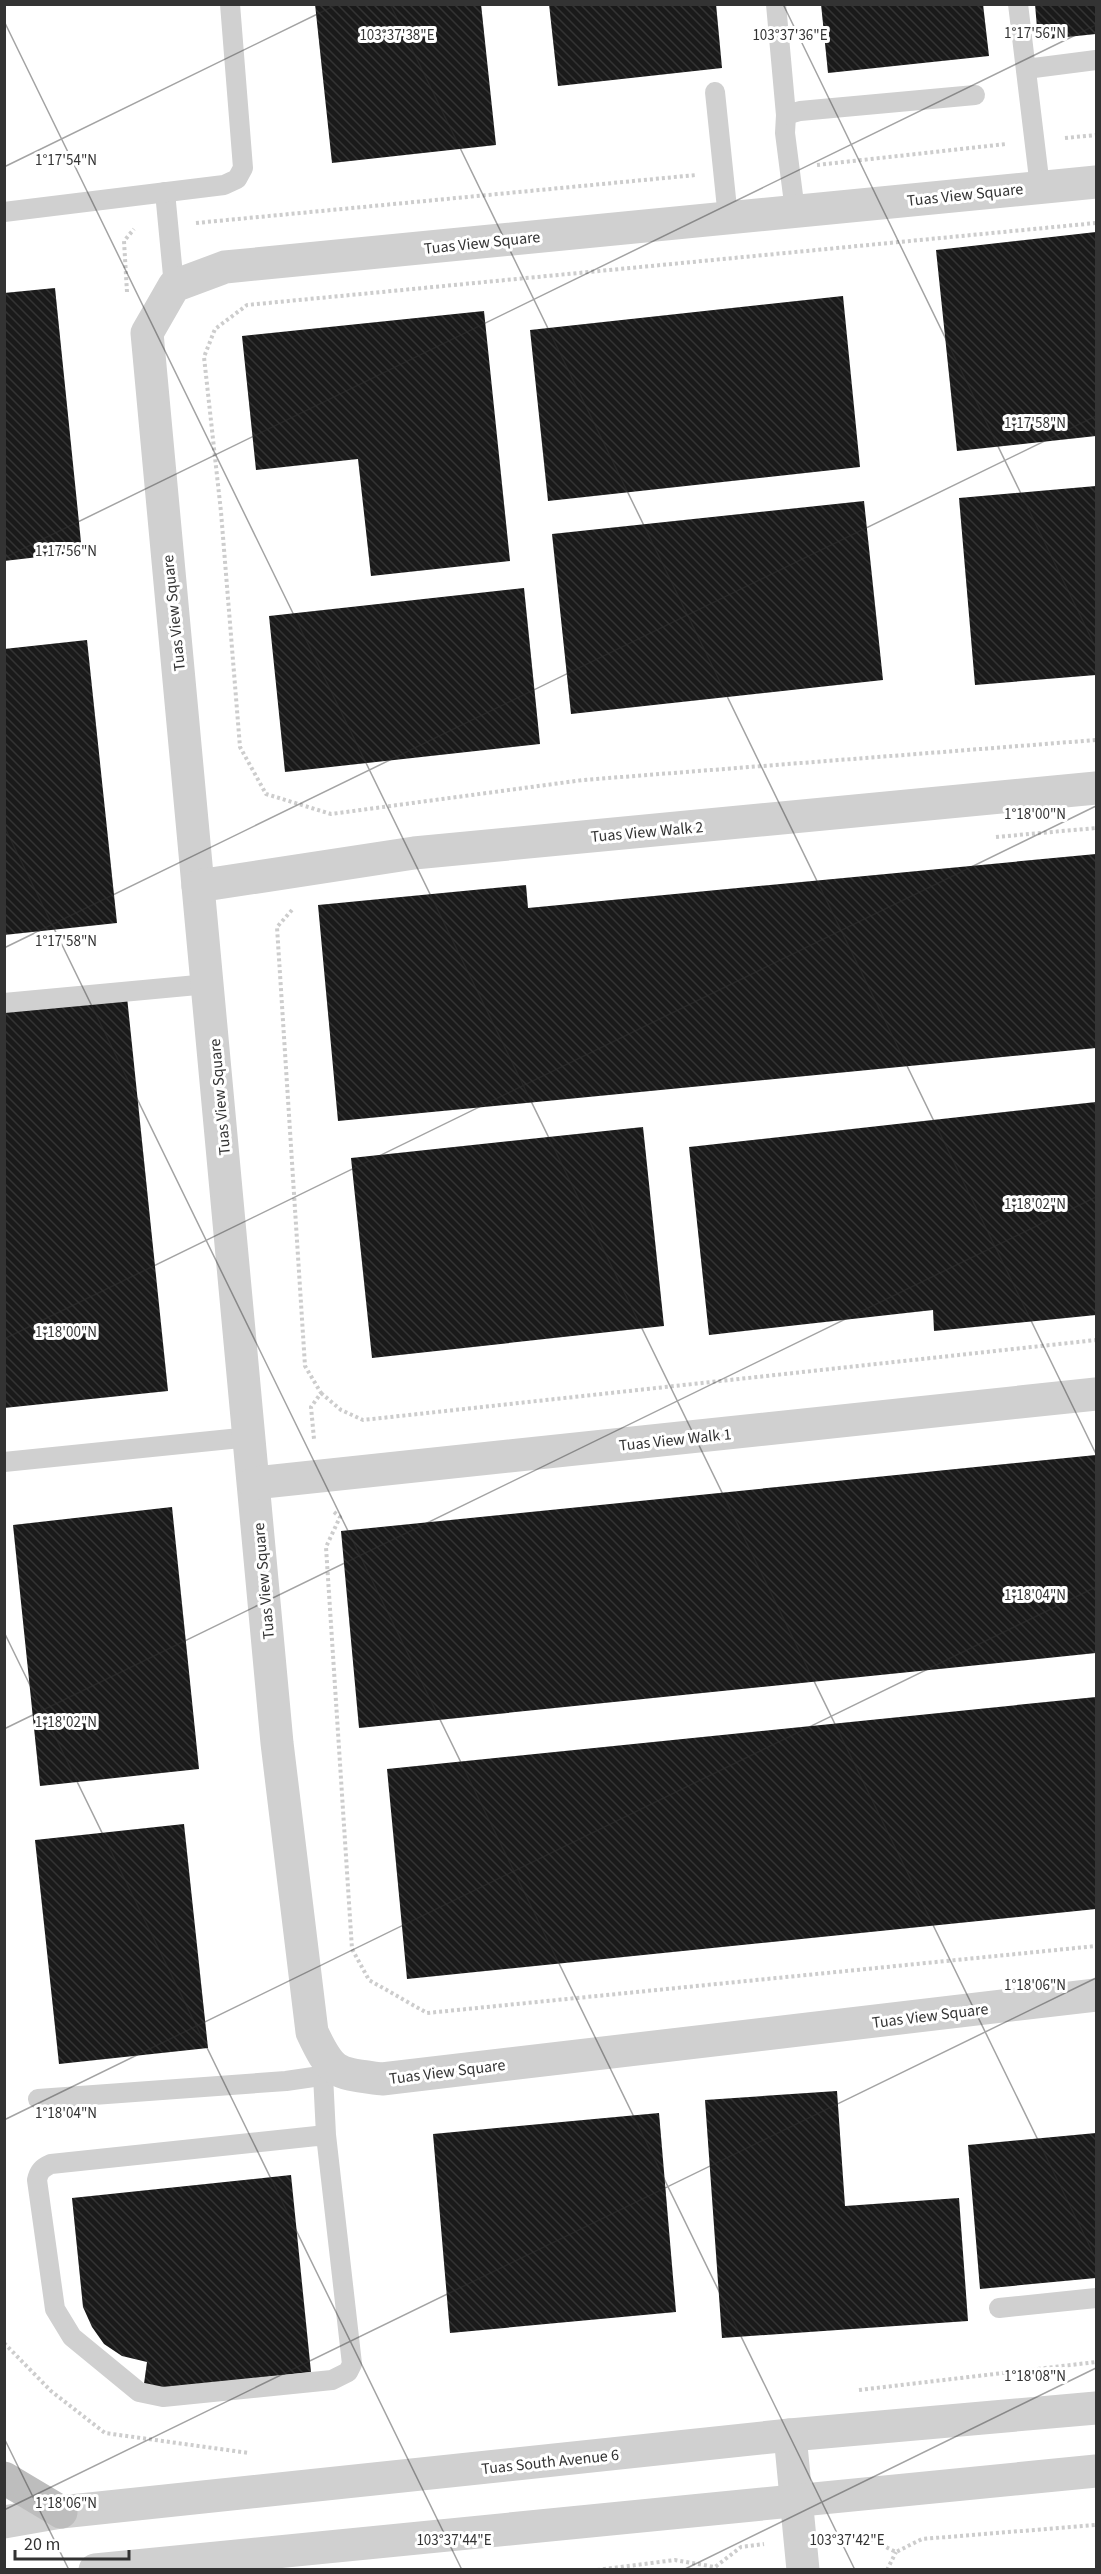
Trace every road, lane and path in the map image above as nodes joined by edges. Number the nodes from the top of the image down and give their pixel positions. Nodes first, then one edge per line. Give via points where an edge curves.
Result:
1 (230, 4) edge
2 (776, 4) edge
3 (1018, 4) edge
4 (1096, 60) edge
5 (1026, 69) junction
6 (715, 92) dead end
7 (975, 95) dead end
8 (786, 115) junction
9 (1096, 182) edge
10 (1040, 187) junction
11 (165, 192) junction
12 (795, 211) junction
13 (4, 212) edge
14 (728, 218) junction
15 (1096, 223) edge
16 (174, 286) junction
17 (1096, 740) edge
18 (1096, 788) edge
19 (198, 886) junction
20 (208, 984) junction
21 (4, 1003) edge
22 (1096, 1340) edge
23 (321, 1393) dead end
24 (1096, 1395) edge
25 (250, 1437) junction
26 (4, 1462) edge
27 (254, 1483) junction
28 (1096, 1995) edge
29 (332, 2074) junction
30 (38, 2099) dead end
31 (326, 2135) junction
32 (1096, 2298) edge
33 (999, 2308) dead end
34 (4, 2343) edge
35 (1096, 2362) edge
36 (853, 2390) dead end
37 (1096, 2408) edge
38 (790, 2435) junction
39 (258, 2452) dead end
40 (1096, 2471) edge
41 (4, 2478) edge
42 (797, 2499) junction
43 (61, 2512) junction
44 (4, 2522) edge
45 (1096, 2525) edge
46 (896, 2552) junction
47 (801, 2555) edge
48 (716, 2569) edge
49 (95, 2570) edge
50 (597, 2570) edge
51 (887, 2570) edge

1 - 11 lane via 241,175 231,183
2 - 8 lane
3 - 5 lane
4 - 5 lane
5 - 10 lane
6 - 14 lane
7 - 8 lane
8 - 12 lane
9 - 10 street, Tuas View Square
10 - 12 street, Tuas View Square
11 - 13 lane
11 - 16 lane
12 - 14 street, Tuas View Square
14 - 16 street, Tuas View Square via 225,267
15 - 17 path via 247,305 215,329 204,357 240,747 266,794 331,814 584,780
16 - 19 street, Tuas View Square via 147,333
18 - 19 street, Tuas View Walk 2 via 414,853
19 - 20 street, Tuas View Square
20 - 21 lane
20 - 25 street, Tuas View Square
22 - 23 path via 363,1420 341,1410
24 - 27 street, Tuas View Walk 1
25 - 26 lane
25 - 27 street, Tuas View Square
27 - 29 street, Tuas View Square via 277,1743 312,2032
28 - 29 street, Tuas View Square via 382,2079
29 - 30 lane via 286,2081
29 - 31 lane
31 - 31 lane via 352,2364 348,2372 332,2380 163,2397 139,2392 63,2326 55,2309 38,2180 44,2167
32 - 33 lane
34 - 39 path via 51,2391 105,2433
35 - 36 path
37 - 38 street, Tuas South Avenue 6
38 - 42 street
38 - 43 street, Tuas South Avenue 6
40 - 42 street
41 - 43 main road
42 - 47 street
42 - 49 street
43 - 44 street, Tuas South Avenue 6
45 - 46 path via 922,2539
46 - 47 path via 863,2536
46 - 51 path
47 - 48 path via 741,2547
48 - 50 path via 675,2560

